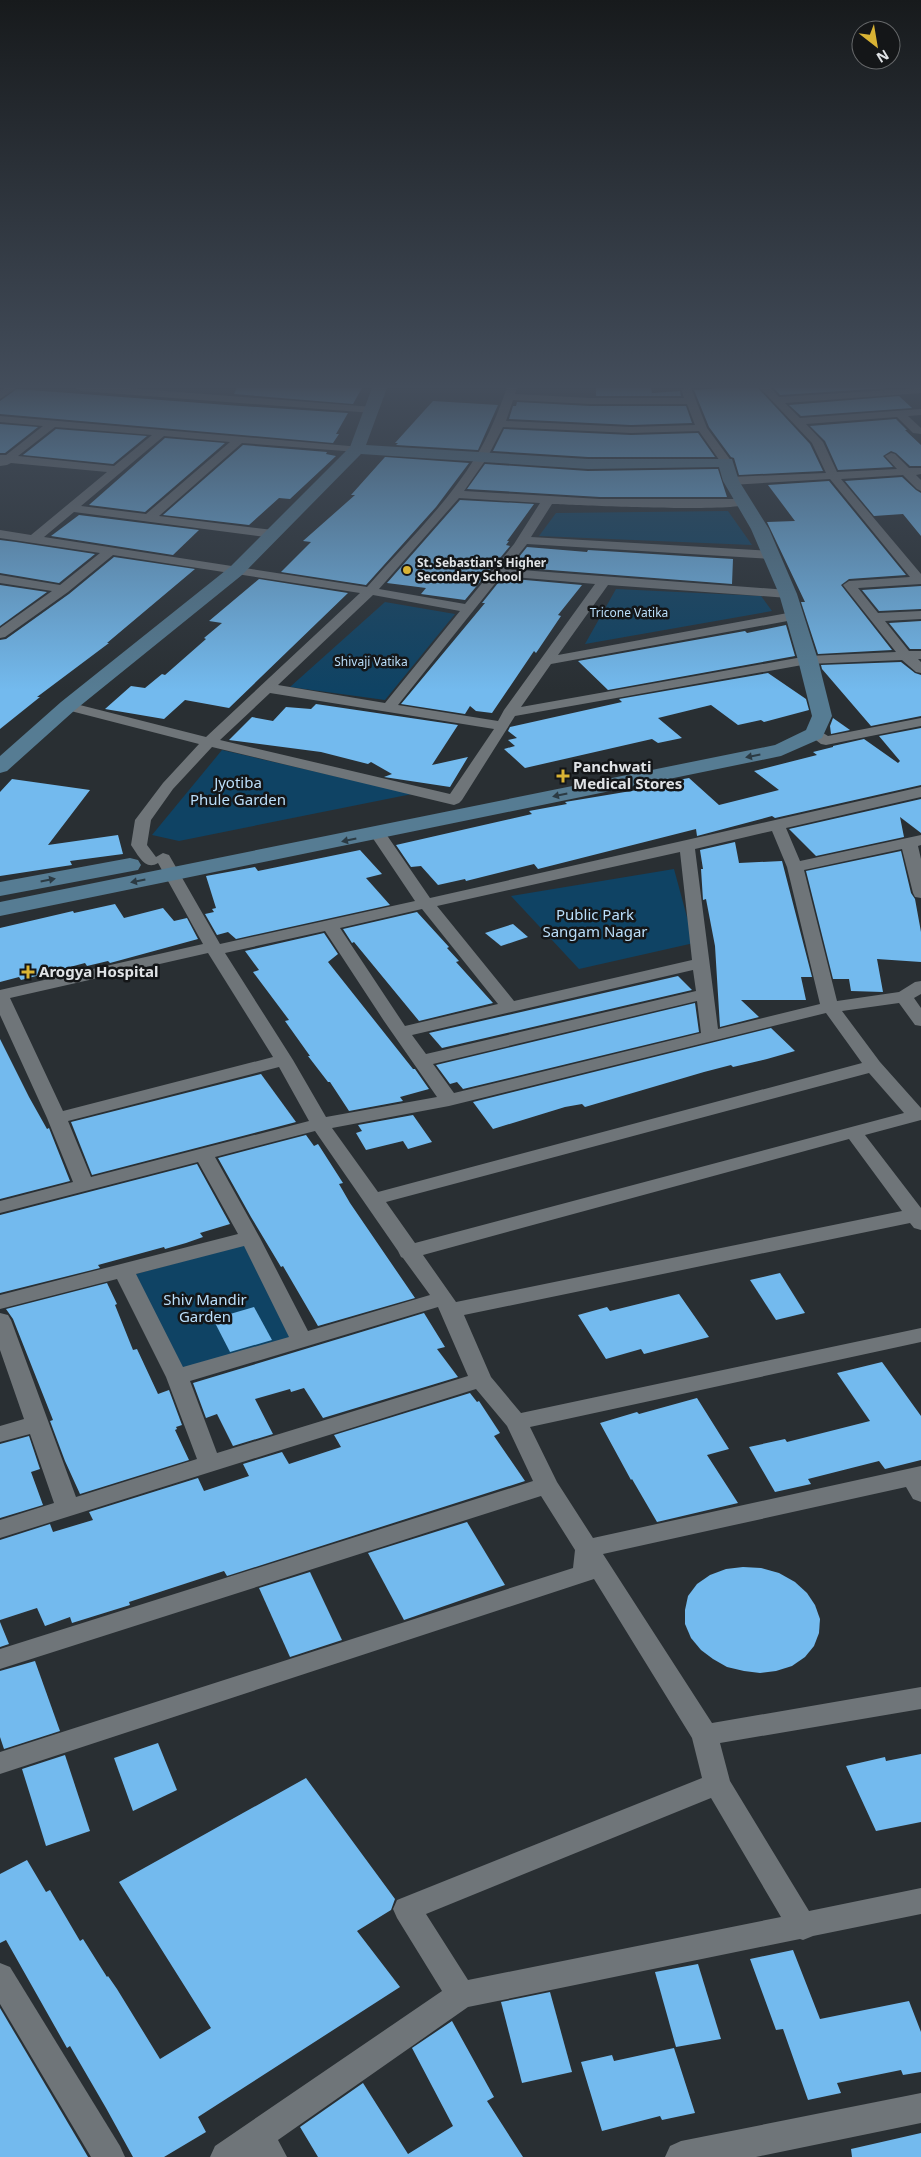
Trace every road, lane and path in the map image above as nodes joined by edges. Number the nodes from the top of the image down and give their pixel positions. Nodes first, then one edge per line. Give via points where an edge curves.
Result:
1 (95, 489) edge
2 (183, 489) edge
3 (318, 489) edge
4 (460, 489) edge
5 (736, 489) edge
6 (844, 489) edge
7 (456, 494) junction
8 (547, 502) junction
9 (744, 503) junction
10 (72, 508) junction
11 (149, 518) junction
12 (0, 534) edge
13 (273, 534) junction
14 (33, 540) junction
15 (524, 540) junction
16 (110, 551) junction
17 (771, 555) junction
18 (236, 571) junction
19 (497, 572) junction
20 (0, 579) edge
21 (920, 580) edge
22 (604, 582) junction
23 (63, 589) junction
24 (370, 591) junction
25 (788, 594) junction
26 (467, 608) junction
27 (921, 614) edge
28 (793, 616) junction
29 (874, 617) junction
30 (1, 631) edge
31 (921, 655) edge
32 (906, 656) junction
33 (808, 660) junction
34 (547, 661) junction
35 (921, 669) edge
36 (268, 688) junction
37 (68, 706) junction
38 (389, 707) junction
39 (509, 713) junction
40 (921, 722) edge
41 (503, 726) junction
42 (815, 734) junction
43 (209, 742) junction
44 (0, 767) edge
45 (921, 792) edge
46 (454, 800) junction
47 (777, 825) junction
48 (378, 834) junction
49 (915, 842) edge
50 (687, 846) junction
51 (162, 865) junction
52 (795, 867) junction
53 (0, 890) edge
54 (921, 892) edge
55 (426, 904) junction
56 (0, 909) edge
57 (330, 925) junction
58 (214, 948) junction
59 (700, 963) junction
60 (921, 986) edge
61 (704, 994) junction
62 (0, 995) edge
63 (904, 997) junction
64 (510, 1007) junction
65 (830, 1007) junction
66 (921, 1021) edge
67 (401, 1032) junction
68 (710, 1036) junction
69 (284, 1060) junction
70 (422, 1061) junction
71 (873, 1066) junction
72 (449, 1100) junction
73 (919, 1115) edge
74 (57, 1118) junction
75 (320, 1124) junction
76 (854, 1133) junction
77 (203, 1154) junction
78 (84, 1186) junction
79 (374, 1199) junction
80 (0, 1207) edge
81 (919, 1217) edge
82 (250, 1238) junction
83 (408, 1252) junction
84 (124, 1270) junction
85 (0, 1302) edge
86 (446, 1305) junction
87 (0, 1320) edge
88 (921, 1335) edge
89 (302, 1341) junction
90 (177, 1377) junction
91 (481, 1380) junction
92 (516, 1422) junction
93 (37, 1424) junction
94 (0, 1434) edge
95 (210, 1464) junction
96 (918, 1481) edge
97 (547, 1485) junction
98 (68, 1508) junction
99 (0, 1529) edge
100 (588, 1548) junction
101 (0, 1660) edge
102 (921, 1698) edge
103 (706, 1734) junction
104 (0, 1763) edge
105 (717, 1784) junction
106 (921, 1901) edge
107 (803, 1927) junction
108 (0, 1977) edge
109 (461, 1995) junction
110 (921, 2108) edge
111 (264, 2146) edge
112 (109, 2157) edge
113 (226, 2157) edge
114 (681, 2157) edge

1 - 10 street
2 - 11 street
3 - 13 street
4 - 7 street
5 - 9 street
6 - 21 street
7 - 8 street
7 - 24 street
8 - 9 street via 638,505
8 - 15 street
9 - 17 street
10 - 11 street
10 - 14 street
11 - 13 street
12 - 14 street
13 - 18 street
14 - 16 street
15 - 17 street
15 - 19 street
16 - 18 street
16 - 23 street
17 - 25 street
18 - 24 street
18 - 37 street
19 - 22 street
19 - 26 street
20 - 23 street
21 - 29 street via 849,585
22 - 25 street
22 - 34 street
23 - 30 street
24 - 26 street
24 - 36 street
25 - 28 street
26 - 38 street
27 - 29 street
28 - 33 street
28 - 34 street
29 - 32 street
31 - 32 street
32 - 33 street
32 - 35 street
33 - 39 street
33 - 42 street via 822,716
34 - 39 street
36 - 38 street
36 - 43 street
37 - 43 street
37 - 44 street
38 - 41 street
39 - 41 street
40 - 42 street via 826,741
41 - 46 street
42 - 46 street via 752,737
42 -> 48 street via 781,750
43 - 46 street
43 - 51 street via 168,786 143,820 139,845
45 - 47 street
46 - 51 street
47 - 50 street
47 - 52 street
48 -> 51 street
48 - 55 street
49 - 52 street
49 - 54 street
50 - 55 street
50 - 59 street
53 -> 51 street
51 -> 56 street
51 - 58 street
52 - 65 street
55 - 57 street
55 - 64 street
57 - 58 street
57 - 67 street
58 - 62 street
58 - 69 street
59 - 61 street
59 - 64 street
60 - 63 street
61 - 68 street
61 - 70 street
62 - 74 street
63 - 65 street
63 - 66 street
64 - 67 street
65 - 68 street
65 - 71 street
67 - 70 street
68 - 72 street
69 - 74 street
69 - 75 street
70 - 72 street
71 - 73 street
71 - 79 street
72 - 75 street
73 - 76 street
74 - 78 street
75 - 77 street
75 - 79 street
76 - 81 street
76 - 83 street
77 - 78 street
77 - 82 street
78 - 80 street
79 - 83 street
81 - 86 street
82 - 84 street
82 - 89 street
83 - 86 street
84 - 85 street
84 - 90 street
86 - 89 street
86 - 91 street
87 - 93 street
88 - 92 street
89 - 90 street
90 - 95 street
91 - 92 street
91 - 95 street
92 - 97 street
93 - 94 street
93 - 98 street
95 - 98 street
96 - 100 street
97 - 100 street
97 - 101 street
98 - 99 street
100 - 103 street
100 - 104 street via 584,1574
102 - 103 street
103 - 105 street
105 - 107 street
105 - 109 street via 407,1908
106 - 107 street
107 - 109 street
108 - 112 street
109 - 111 street
110 - 114 street
111 - 113 street

